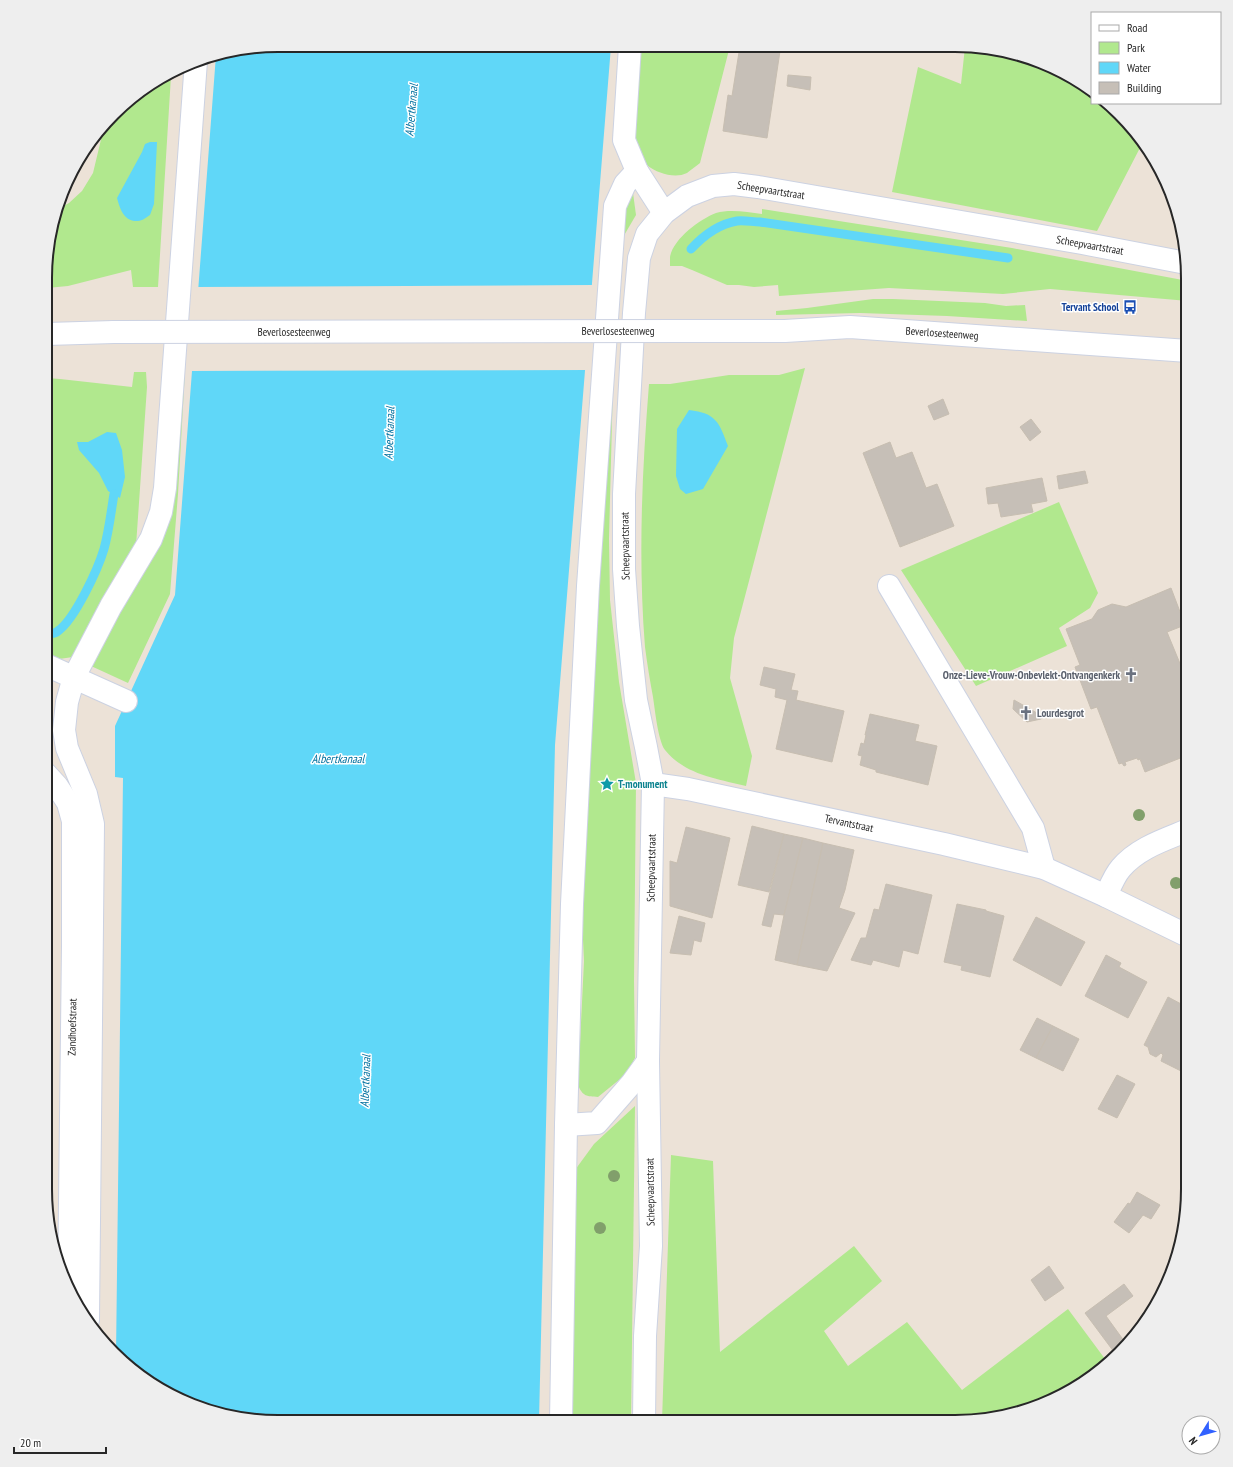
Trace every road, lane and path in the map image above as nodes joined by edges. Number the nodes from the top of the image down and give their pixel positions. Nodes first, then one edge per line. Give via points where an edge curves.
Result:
1 (630, 52) edge
2 (196, 67) edge
3 (637, 172) junction
4 (664, 213) junction
5 (1181, 262) edge
6 (52, 334) edge
7 (1181, 351) edge
8 (889, 586) dead end
9 (52, 668) edge
10 (74, 677) junction
11 (126, 701) dead end
12 (52, 781) edge
13 (653, 784) junction
14 (1181, 833) edge
15 (1044, 868) junction
16 (1106, 896) junction
17 (1181, 933) edge
18 (648, 1061) junction
19 (566, 1125) junction
20 (69, 1276) edge
21 (88, 1312) edge
22 (561, 1415) edge
23 (644, 1415) edge

1 - 3 street via 624,140
2 - 10 street via 165,488 161,512 150,539
3 - 4 street
3 - 19 street via 625,184 614,214 588,586 572,896
4 - 5 street, Scheepvaartstraat via 686,196 713,186 734,184
4 - 13 street, Scheepvaartstraat via 647,234 639,258 624,494 624,569 628,626 636,700
6 - 7 street, Beverlosesteenweg, bridge via 785,331 850,327
8 - 15 street via 1033,828
9 - 10 street
10 - 11 street
10 - 21 street via 67,702 64,730 67,748 86,794 93,824
12 - 20 street, Zandhoefstraat via 68,803 72,822
13 - 15 street, Tervantstraat via 688,789
13 - 18 street, Scheepvaartstraat
14 - 16 street via 1145,848 1132,858 1121,868
15 - 16 street, Tervantstraat
16 - 17 street, Tervantstraat
18 - 19 street via 597,1123
18 - 23 street, Scheepvaartstraat via 651,1246 645,1336
19 - 22 street

